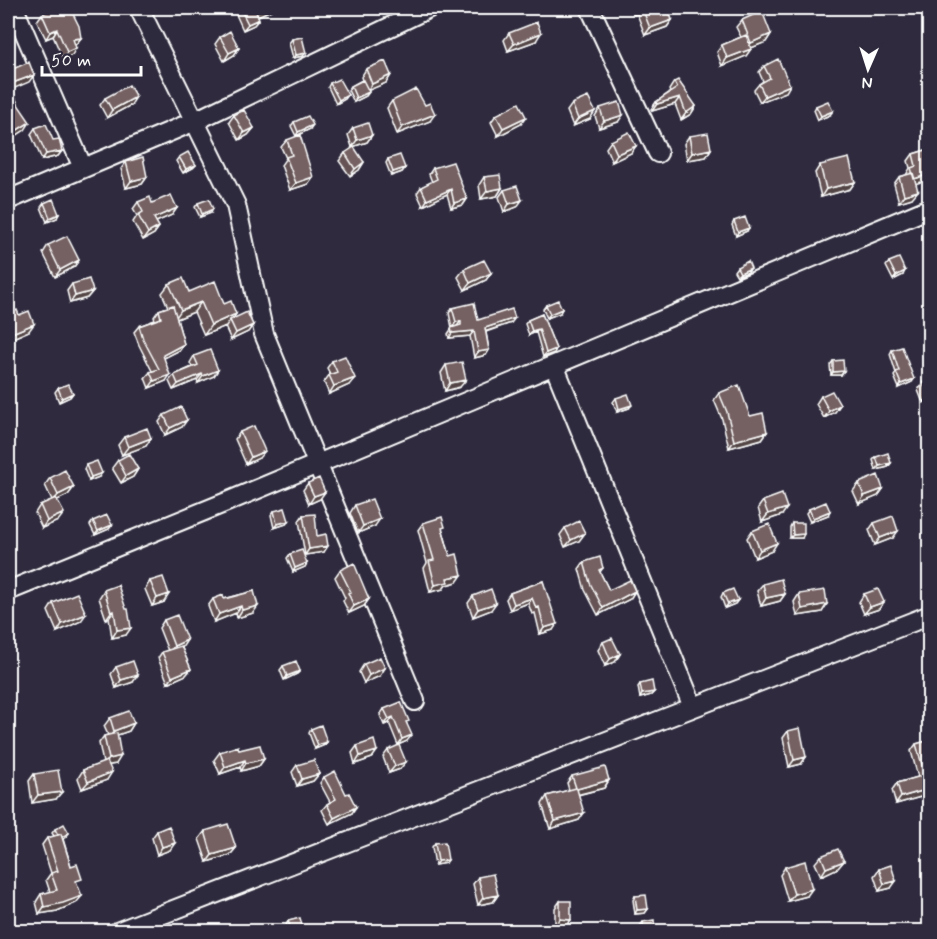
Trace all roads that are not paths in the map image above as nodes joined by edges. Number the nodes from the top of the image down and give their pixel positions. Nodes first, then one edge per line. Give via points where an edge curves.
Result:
1 (139, 8) edge
2 (429, 8) edge
3 (590, 8) edge
4 (21, 13) edge
5 (195, 121) junction
6 (657, 153) dead end
7 (83, 168) junction
8 (8, 200) edge
9 (930, 208) edge
10 (554, 365) junction
11 (318, 464) junction
12 (8, 591) edge
13 (930, 615) edge
14 (415, 701) dead end
15 (693, 707) junction
16 (117, 932) edge

1 - 5 street
2 - 5 street
3 - 6 street
4 - 7 street
5 - 7 street
5 - 11 street via 236,205 264,334
7 - 8 street
9 - 10 street
10 - 11 street
10 - 15 street
11 - 12 street
11 - 14 street
13 - 15 street
15 - 16 street

